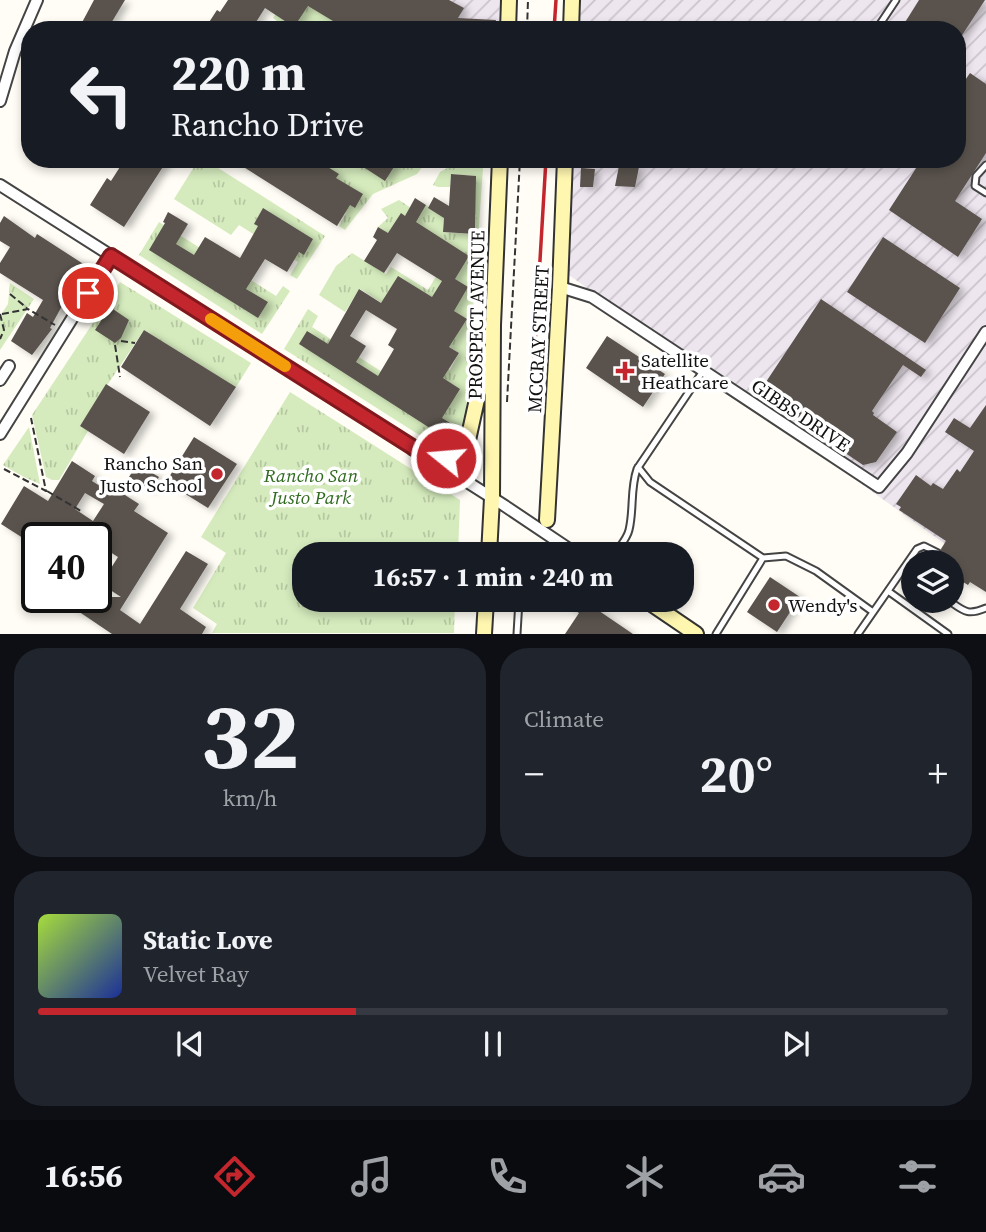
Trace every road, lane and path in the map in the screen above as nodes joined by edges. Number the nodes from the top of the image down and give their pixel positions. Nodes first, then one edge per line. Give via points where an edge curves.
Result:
1 (37, 0) edge
2 (509, 0) edge
3 (528, 0) edge
4 (572, 0) edge
5 (896, 0) edge
6 (28, 21) edge
7 (508, 21) edge
8 (527, 21) edge
9 (571, 21) edge
10 (882, 21) edge
11 (21, 37) edge
12 (0, 101) edge
13 (986, 165) edge
14 (500, 168) edge
15 (519, 168) edge
16 (565, 168) edge
17 (0, 185) edge
18 (986, 193) edge
19 (111, 256) junction
20 (561, 288) junction
21 (10, 294) dead end
22 (28, 309) junction
23 (1, 314) edge
24 (493, 325) junction
25 (64, 330) junction
26 (986, 332) edge
27 (0, 340) edge
28 (121, 341) dead end
29 (135, 344) dead end
30 (115, 345) dead end
31 (9, 366) dead end
32 (703, 371) junction
33 (120, 377) dead end
34 (0, 380) edge
35 (506, 406) dead end
36 (31, 418) dead end
37 (2, 427) edge
38 (414, 448) junction
39 (638, 467) junction
40 (4, 469) dead end
41 (46, 491) junction
42 (492, 498) junction
43 (81, 511) dead end
44 (547, 520) dead end
45 (490, 542) edge
46 (558, 542) edge
47 (622, 542) edge
48 (916, 550) edge
49 (932, 550) edge
50 (763, 558) junction
51 (901, 573) edge
52 (888, 590) junction
53 (986, 608) edge
54 (964, 611) edge
55 (485, 612) edge
56 (518, 612) edge
57 (664, 612) edge
58 (873, 612) junction
59 (484, 634) edge
60 (517, 634) edge
61 (696, 634) edge
62 (716, 634) edge
63 (858, 634) edge
64 (948, 634) edge

1 - 6 street
2 - 7 street
3 - 8 path
4 - 9 street
5 - 10 lane
11 - 12 street
13 - 18 lane via 976,176 975,186
14 - 24 street, PROSPECT AVENUE
15 - 35 path
16 - 20 street, MCCRAY STREET
17 - 19 street
19 - 25 street
19 - 38 street
20 - 32 street, GIBBS DRIVE via 592,297
20 - 44 street, MCCRAY STREET
21 - 22 path
22 - 23 path
22 - 25 path
23 - 27 path via 4,330
24 - 38 street via 463,450 446,458
24 - 42 street, PROSPECT AVENUE
25 - 37 street
26 - 32 street, GIBBS DRIVE via 907,453 879,487
28 - 29 path
30 - 33 path
31 - 34 street
32 - 39 lane
36 - 41 path
38 - 42 street
39 - 47 lane via 632,484 629,530
39 - 50 lane via 650,482
40 - 41 path
41 - 43 path
42 - 45 street, PROSPECT AVENUE
42 - 46 street
48 - 49 lane via 924,546
50 - 58 lane via 786,556
50 - 62 lane
51 - 52 lane
52 - 58 lane
52 - 64 lane
53 - 54 lane via 972,614
55 - 59 street
56 - 60 lane
57 - 61 street
58 - 63 lane

